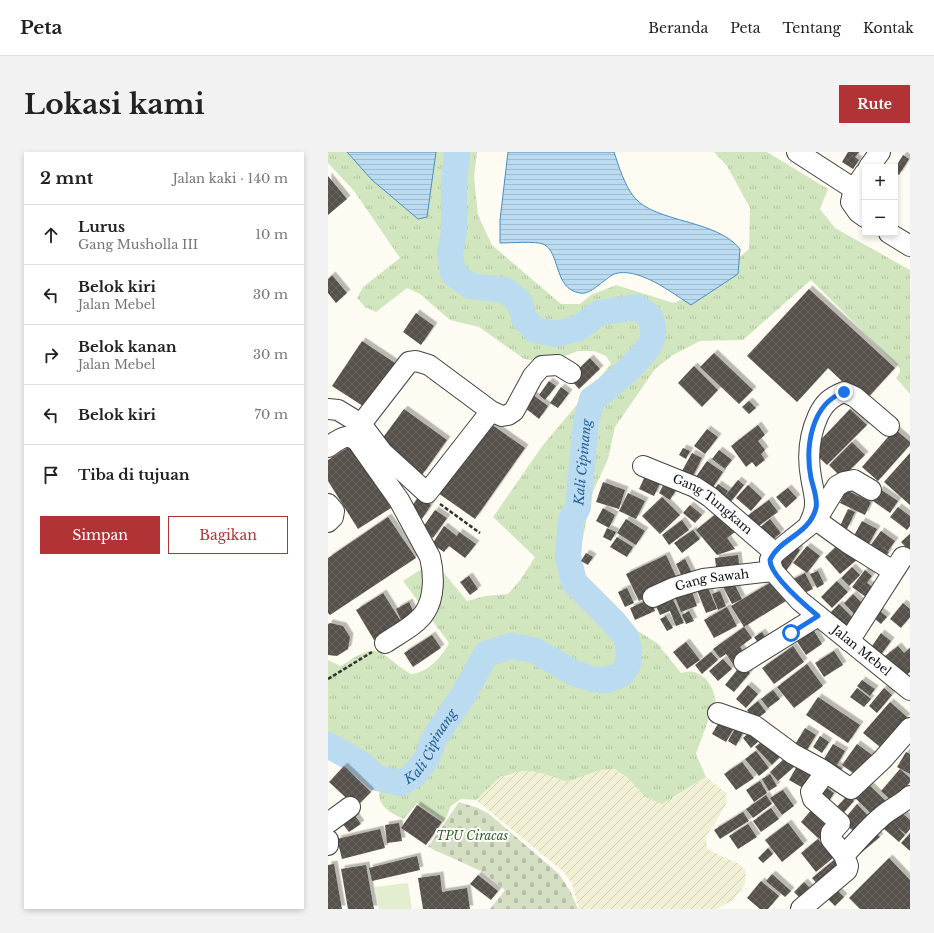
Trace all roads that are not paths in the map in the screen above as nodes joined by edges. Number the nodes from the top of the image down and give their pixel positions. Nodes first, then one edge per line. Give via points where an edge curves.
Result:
1 (797, 152) edge
2 (880, 152) edge
3 (871, 164) edge
4 (860, 181) edge
5 (862, 215) edge
6 (895, 236) edge
7 (910, 246) edge
8 (571, 373) dead end
9 (328, 409) edge
10 (491, 411) junction
11 (361, 424) junction
12 (889, 426) dead end
13 (328, 447) edge
14 (642, 466) dead end
15 (871, 490) dead end
16 (328, 504) edge
17 (328, 522) edge
18 (812, 523) junction
19 (774, 562) junction
20 (653, 597) dead end
21 (818, 616) junction
22 (849, 641) junction
23 (385, 643) road end
24 (744, 662) dead end
25 (907, 682) edge
26 (718, 712) dead end
27 (910, 728) edge
28 (825, 772) junction
29 (910, 796) edge
30 (350, 807) dead end
31 (328, 824) edge
32 (328, 840) edge
33 (328, 845) edge
34 (844, 855) junction
35 (801, 909) edge

1 - 4 street
2 - 3 street
4 - 5 street via 851,202
6 - 7 street
8 - 10 street via 558,365 542,366 533,376 514,411 502,416
9 - 11 street via 338,410
10 - 11 street via 428,365 416,361 405,367
10 - 11 street via 427,493 383,452
12 - 18 street via 855,397 844,392 828,400 816,421 809,441 816,507
13 - 23 street via 346,436 358,442 399,500 430,557 432,592 425,612
14 - 19 street, Gang Tungkam via 695,487 710,497
15 - 18 street via 854,480 844,482 837,486
16 - 17 street via 334,511
18 - 19 street
18 - 22 street via 848,543 898,564
19 - 20 street, Gang Sawah via 703,579
19 - 21 street, Jalan Mebel via 800,601
21 - 22 street, Jalan Mebel
21 - 24 street
22 - 25 street, Jalan Mebel
26 - 28 street via 755,726 793,754
27 - 28 street via 853,788
28 - 34 street via 811,792 813,799 840,823 831,833 830,839
29 - 34 street via 880,817
30 - 31 street
32 - 33 street
34 - 35 street via 847,870

